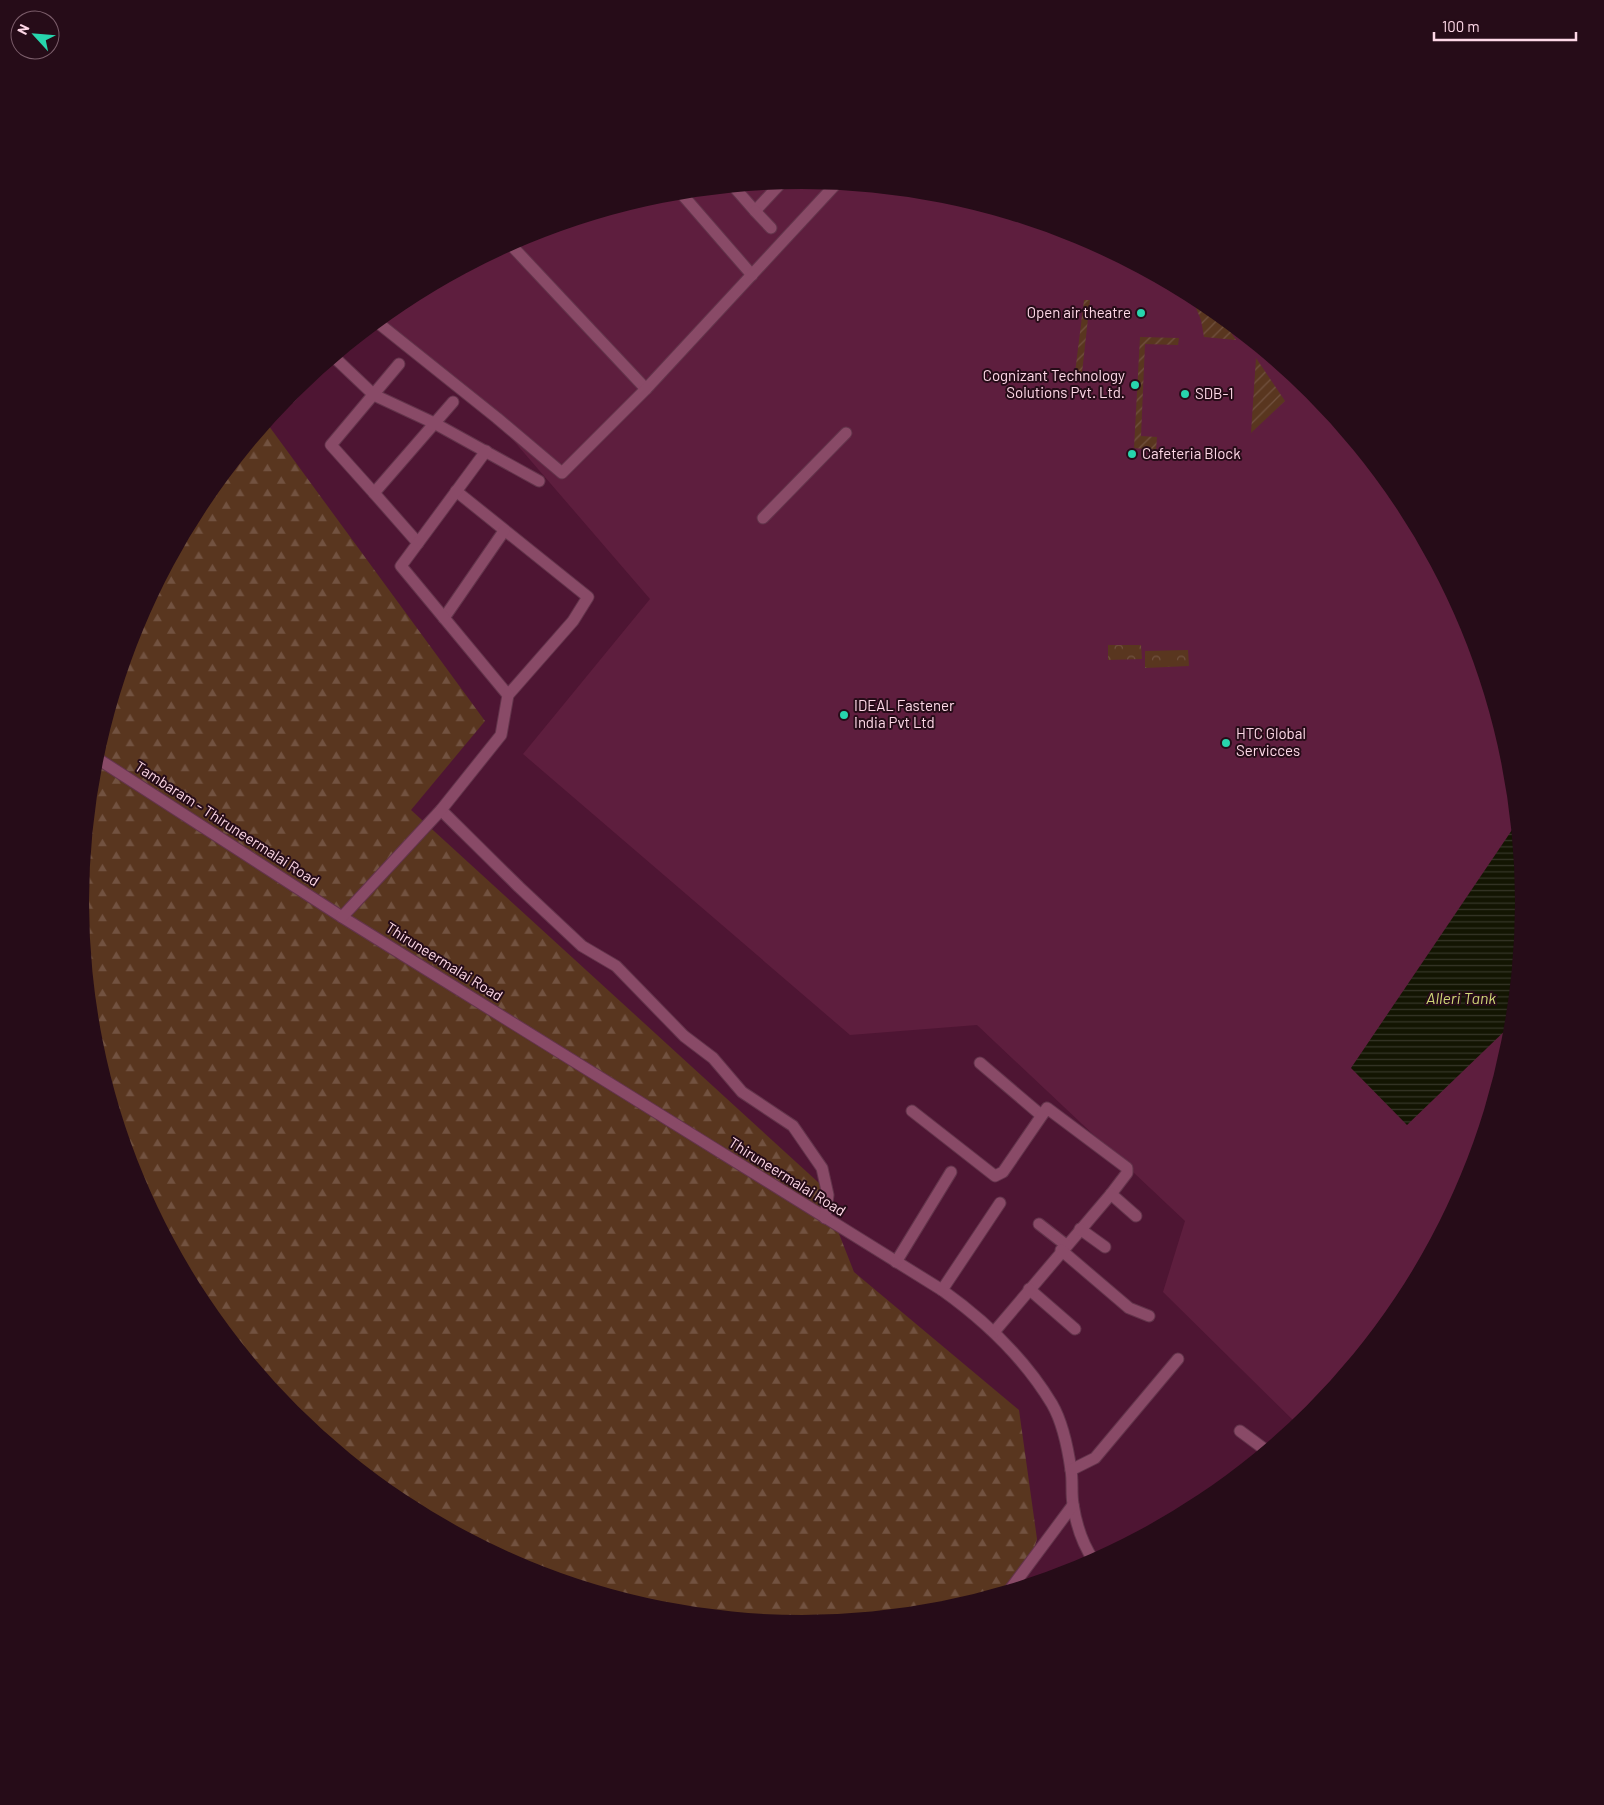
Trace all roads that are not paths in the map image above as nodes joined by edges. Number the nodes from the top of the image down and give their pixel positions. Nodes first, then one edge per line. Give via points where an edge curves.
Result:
1 (774, 190) edge
2 (830, 190) edge
3 (739, 192) edge
4 (686, 199) edge
5 (755, 211) junction
6 (771, 228) dead end
7 (516, 250) edge
8 (752, 276) junction
9 (382, 327) edge
10 (338, 361) edge
11 (399, 364) dead end
12 (646, 389) junction
13 (374, 395) junction
14 (453, 402) dead end
15 (434, 423) junction
16 (846, 433) dead end
17 (486, 450) junction
18 (538, 481) dead end
19 (456, 491) junction
20 (374, 493) junction
21 (763, 518) dead end
22 (504, 531) junction
23 (418, 544) junction
24 (444, 618) junction
25 (508, 695) junction
26 (102, 762) edge
27 (442, 810) junction
28 (342, 917) junction
29 (980, 1063) dead end
30 (912, 1111) dead end
31 (1041, 1115) junction
32 (951, 1172) dead end
33 (1111, 1194) junction
34 (1000, 1203) dead end
35 (1136, 1216) dead end
36 (825, 1218) junction
37 (1039, 1224) dead end
38 (1080, 1229) junction
39 (1105, 1247) dead end
40 (1063, 1248) junction
41 (896, 1262) junction
42 (1029, 1289) junction
43 (942, 1290) junction
44 (1149, 1316) dead end
45 (1075, 1329) dead end
46 (994, 1332) junction
47 (1178, 1360) dead end
48 (1240, 1431) dead end
49 (1262, 1447) edge
50 (1071, 1470) junction
51 (1073, 1505) junction
52 (1089, 1555) edge
53 (1014, 1583) edge

1 - 5 street
2 - 8 street
3 - 5 street
4 - 8 street
5 - 6 street
7 - 12 street
8 - 12 street
9 - 12 street via 562,473
10 - 13 street
11 - 13 street
13 - 15 street
13 - 20 street via 331,445
14 - 15 street
15 - 17 street
15 - 20 street
16 - 21 street
17 - 18 street
17 - 19 street
19 - 22 street
19 - 23 street
20 - 23 street
22 - 24 street
22 - 25 street via 588,597 573,621
23 - 24 street via 401,566
24 - 25 street
25 - 27 street via 501,735
26 - 28 street, Tambaram - Thiruneermalai Road
27 - 28 street
27 - 36 street via 518,888 582,946 616,966 684,1036 713,1058 742,1092 793,1126 822,1168 828,1195
28 - 36 street, Thiruneermalai Road
29 - 31 street
30 - 31 street via 995,1176 1003,1172
31 - 33 street via 1050,1109 1126,1166 1127,1173
32 - 41 street
33 - 35 street
33 - 38 street
34 - 43 street
36 - 41 street, Thiruneermalai Road
37 - 40 street
38 - 39 street
38 - 40 street
40 - 42 street
40 - 44 street via 1129,1308
41 - 43 street, Thiruneermalai Road
42 - 45 street
42 - 46 street
43 - 46 street, Thiruneermalai Road
46 - 50 street, Thiruneermalai Road via 1053,1406
47 - 50 street via 1095,1458
48 - 49 street
50 - 51 street, Thiruneermalai Road
51 - 52 street, Thiruneermalai Road
51 - 53 street

